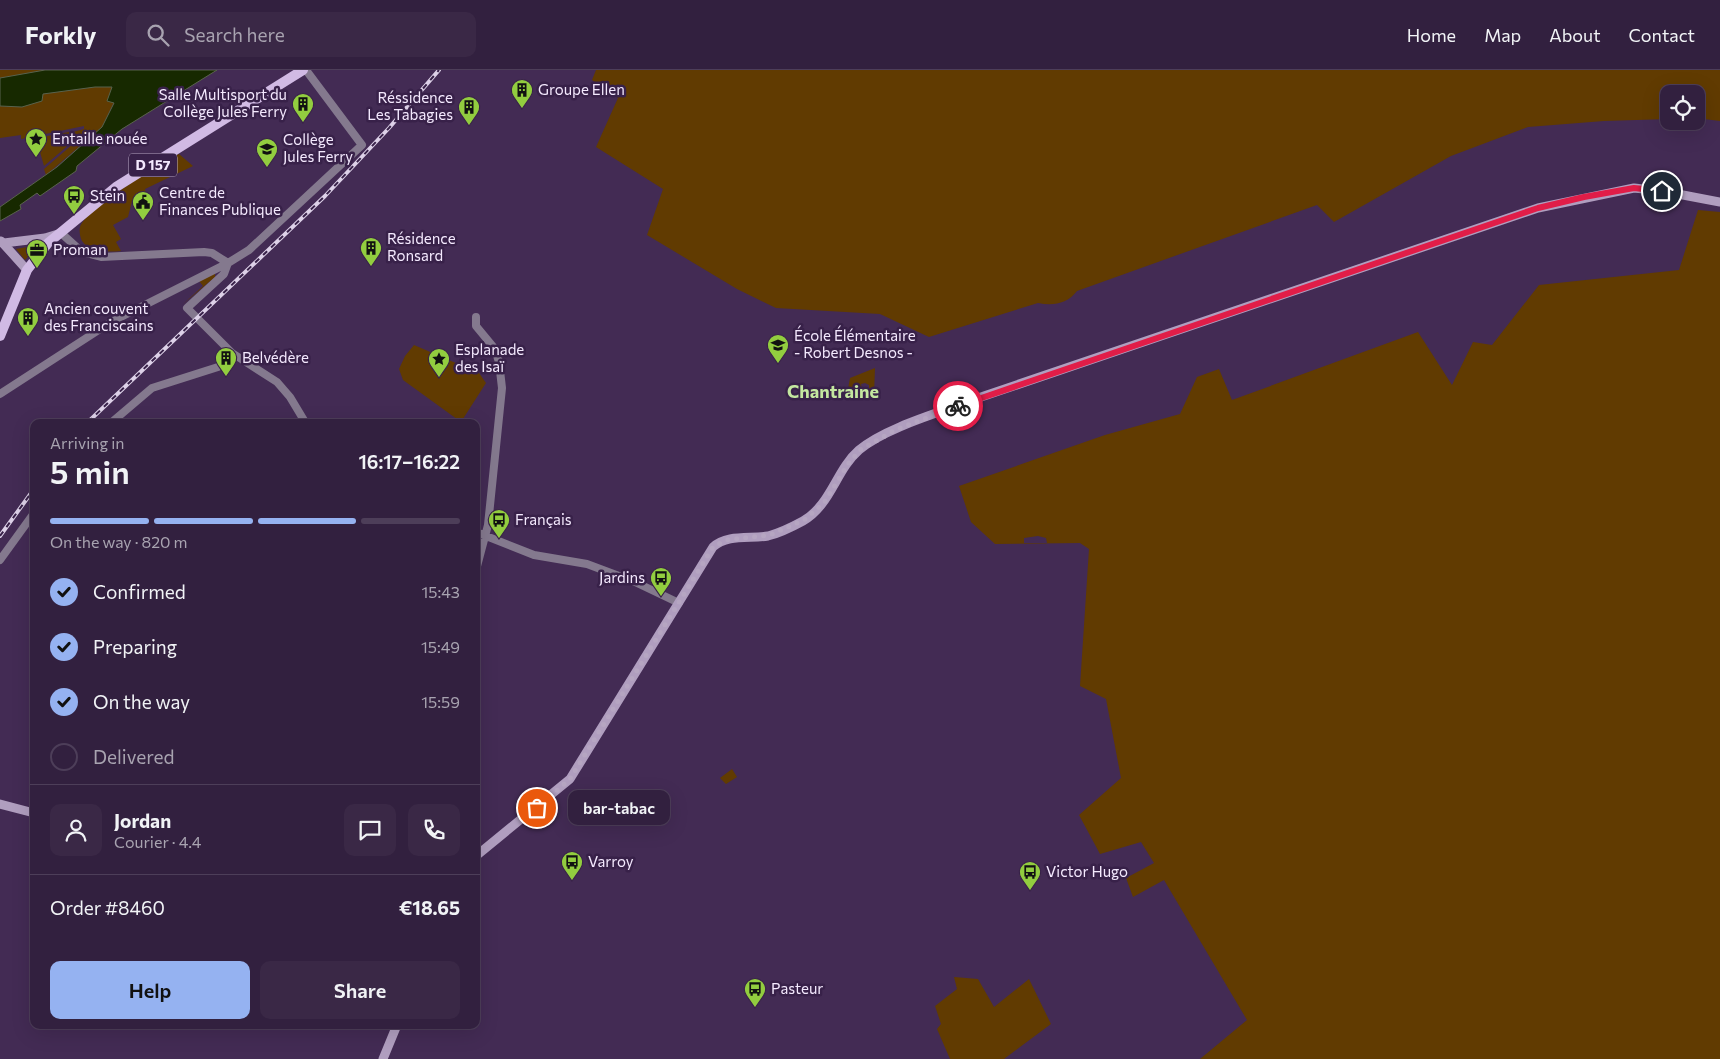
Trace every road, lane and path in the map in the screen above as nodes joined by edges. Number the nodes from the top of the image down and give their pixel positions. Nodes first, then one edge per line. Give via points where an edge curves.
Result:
1 (305, 70) edge
2 (1720, 202) edge
3 (60, 233) junction
4 (2, 241) edge
5 (204, 252) junction
6 (228, 263) junction
7 (213, 269) junction
8 (27, 270) junction
9 (218, 280) junction
10 (476, 317) dead end
11 (0, 336) edge
12 (232, 353) junction
13 (0, 394) edge
14 (116, 419) edge
15 (303, 419) edge
16 (30, 518) edge
17 (480, 534) edge
18 (485, 536) junction
19 (480, 555) edge
20 (0, 560) edge
21 (679, 602) junction
22 (0, 804) edge
23 (30, 812) edge
24 (480, 853) edge
25 (395, 1029) edge
26 (383, 1059) edge

1 - 3 main road, D 157 via 116,187
1 - 6 street via 362,145 262,239
2 - 21 main road via 1634,188 1538,208 981,397 895,430 860,450 824,503 804,520 770,535 717,544 708,553
3 - 4 main road, D 157 via 45,238
3 - 5 street via 82,252 101,258
3 - 8 main road via 37,254
4 - 8 main road
5 - 6 street
5 - 7 street via 211,258
6 - 7 street
6 - 9 street
7 - 9 street via 219,273
7 - 13 street via 111,322
8 - 11 main road
9 - 12 street via 187,308
10 - 18 street via 476,326 495,349 502,382 496,462
12 - 14 street via 218,367 152,388
12 - 15 street via 277,382
16 - 20 street
17 - 18 street
18 - 19 street
18 - 21 street via 534,555 587,564
21 - 24 main road via 570,779
22 - 23 main road
25 - 26 main road

